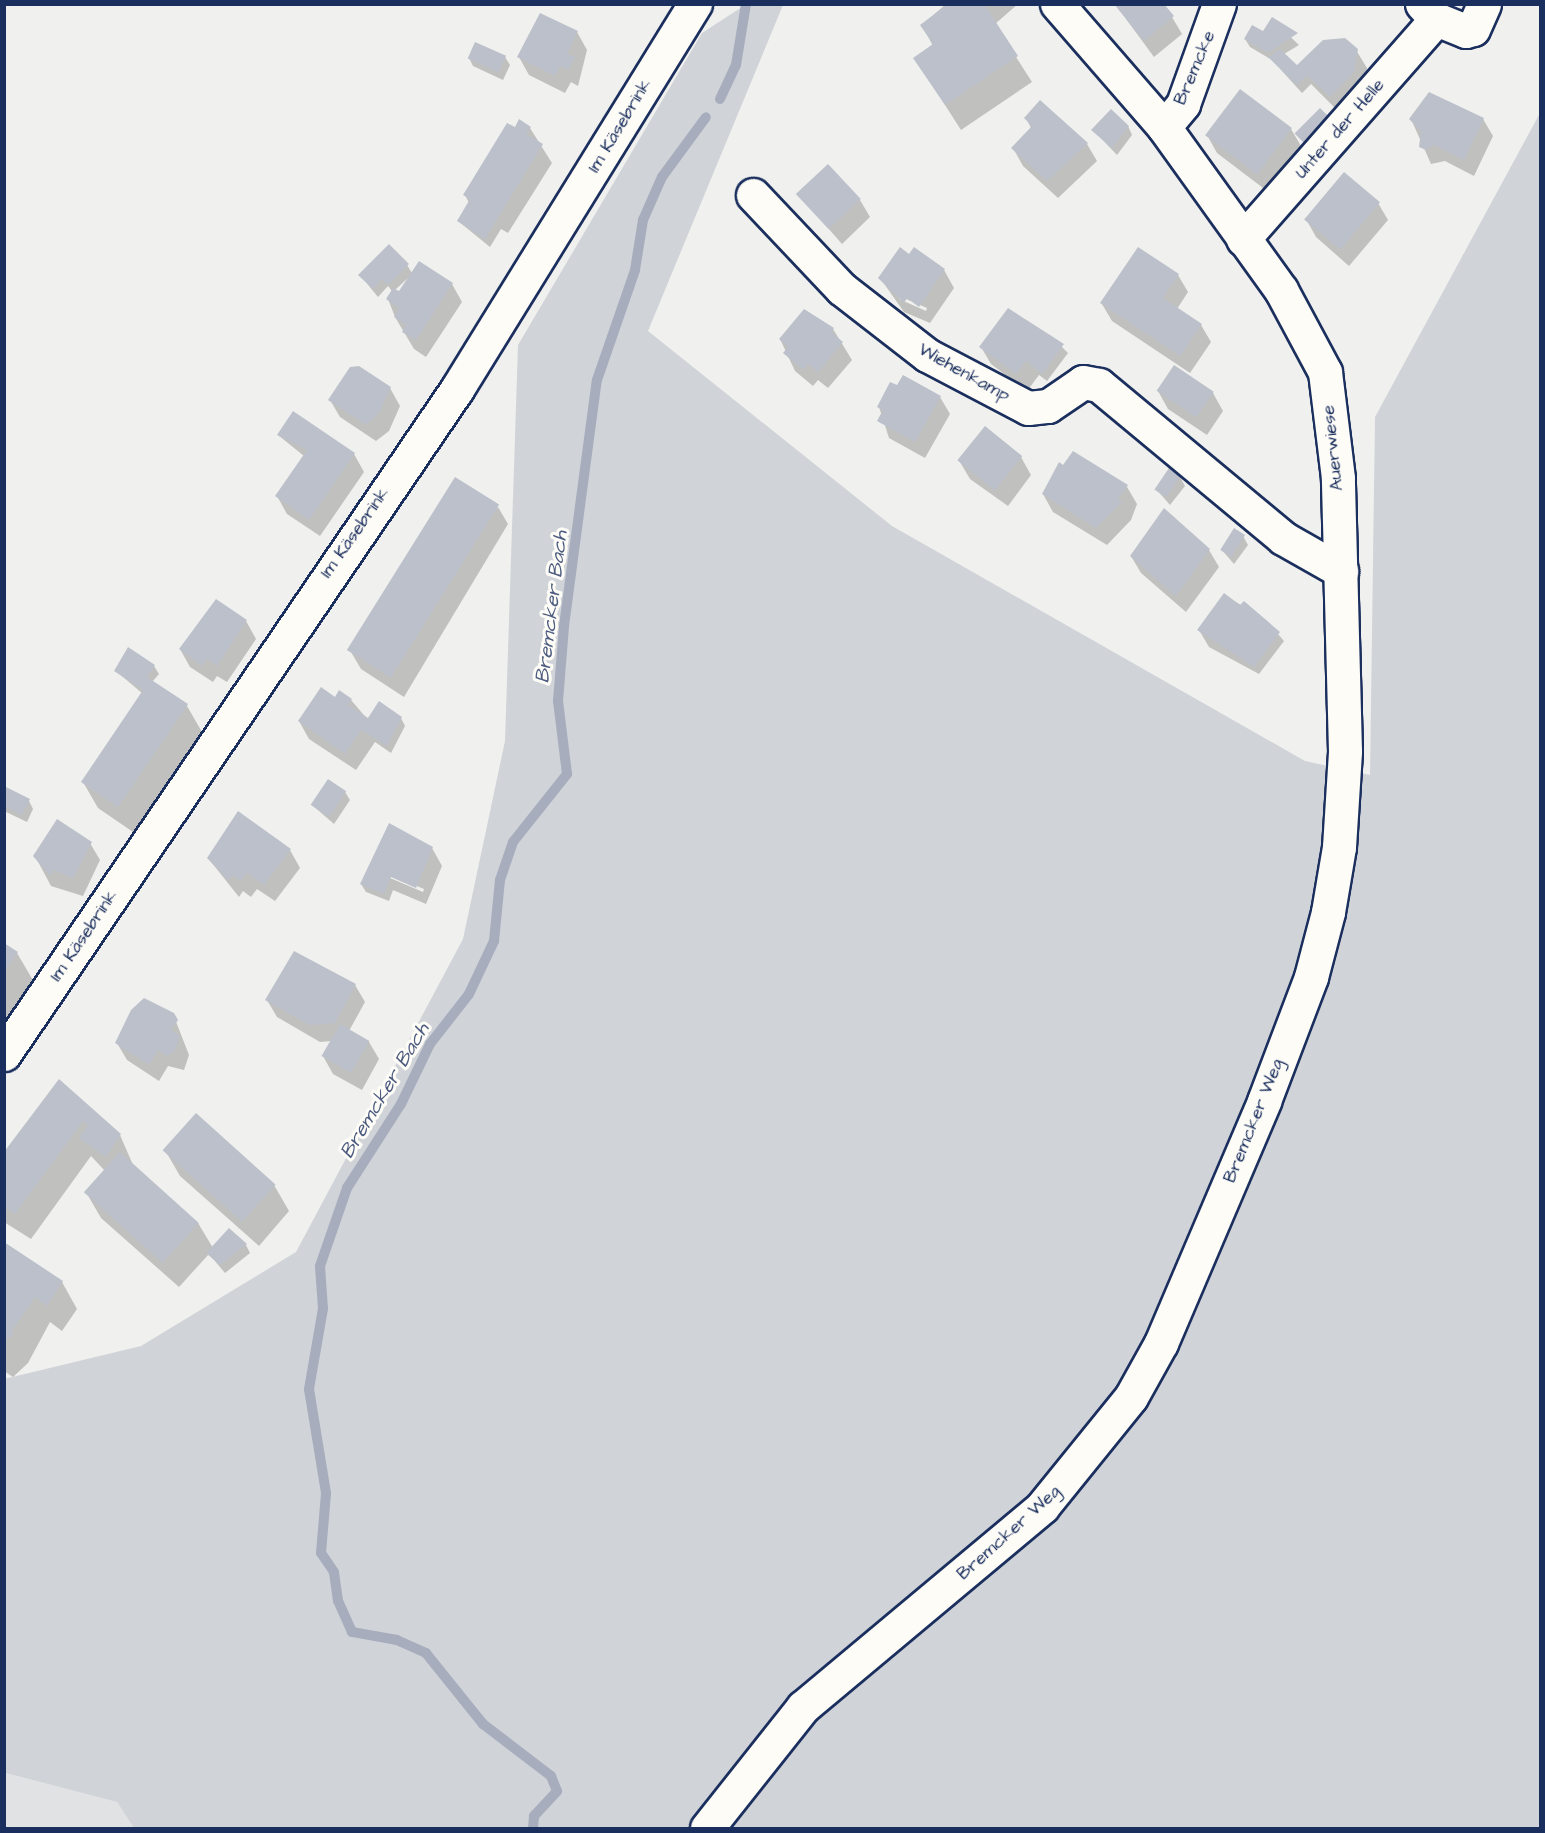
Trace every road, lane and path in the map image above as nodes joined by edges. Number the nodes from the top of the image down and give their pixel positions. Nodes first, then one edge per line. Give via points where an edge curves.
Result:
1 (695, 4) edge
2 (1057, 4) edge
3 (1220, 4) edge
4 (1484, 4) edge
5 (1429, 12) edge
6 (1164, 127) junction
7 (753, 195) dead end
8 (1243, 239) junction
9 (1341, 571) junction
10 (1311, 977) joint
11 (4, 1054) edge
12 (707, 1828) edge

1 - 11 street, Im Käsebrink via 457,389
2 - 6 street, Auerwiese
3 - 6 street, Bremcke via 1184,104
4 - 5 street, Unter der Helle via 1473,29
5 - 8 street, Unter der Helle
6 - 8 street, Auerwiese
7 - 9 street, Wiehenkamp via 843,289 927,355 1028,408 1048,406 1083,382 1099,385 1283,538
8 - 9 street, Auerwiese via 1309,334 1325,372
9 - 10 street, Auerwiese via 1346,750 1340,847
10 - 12 street, Bremcker Weg via 1213,1224 1131,1397 1042,1507 803,1707

